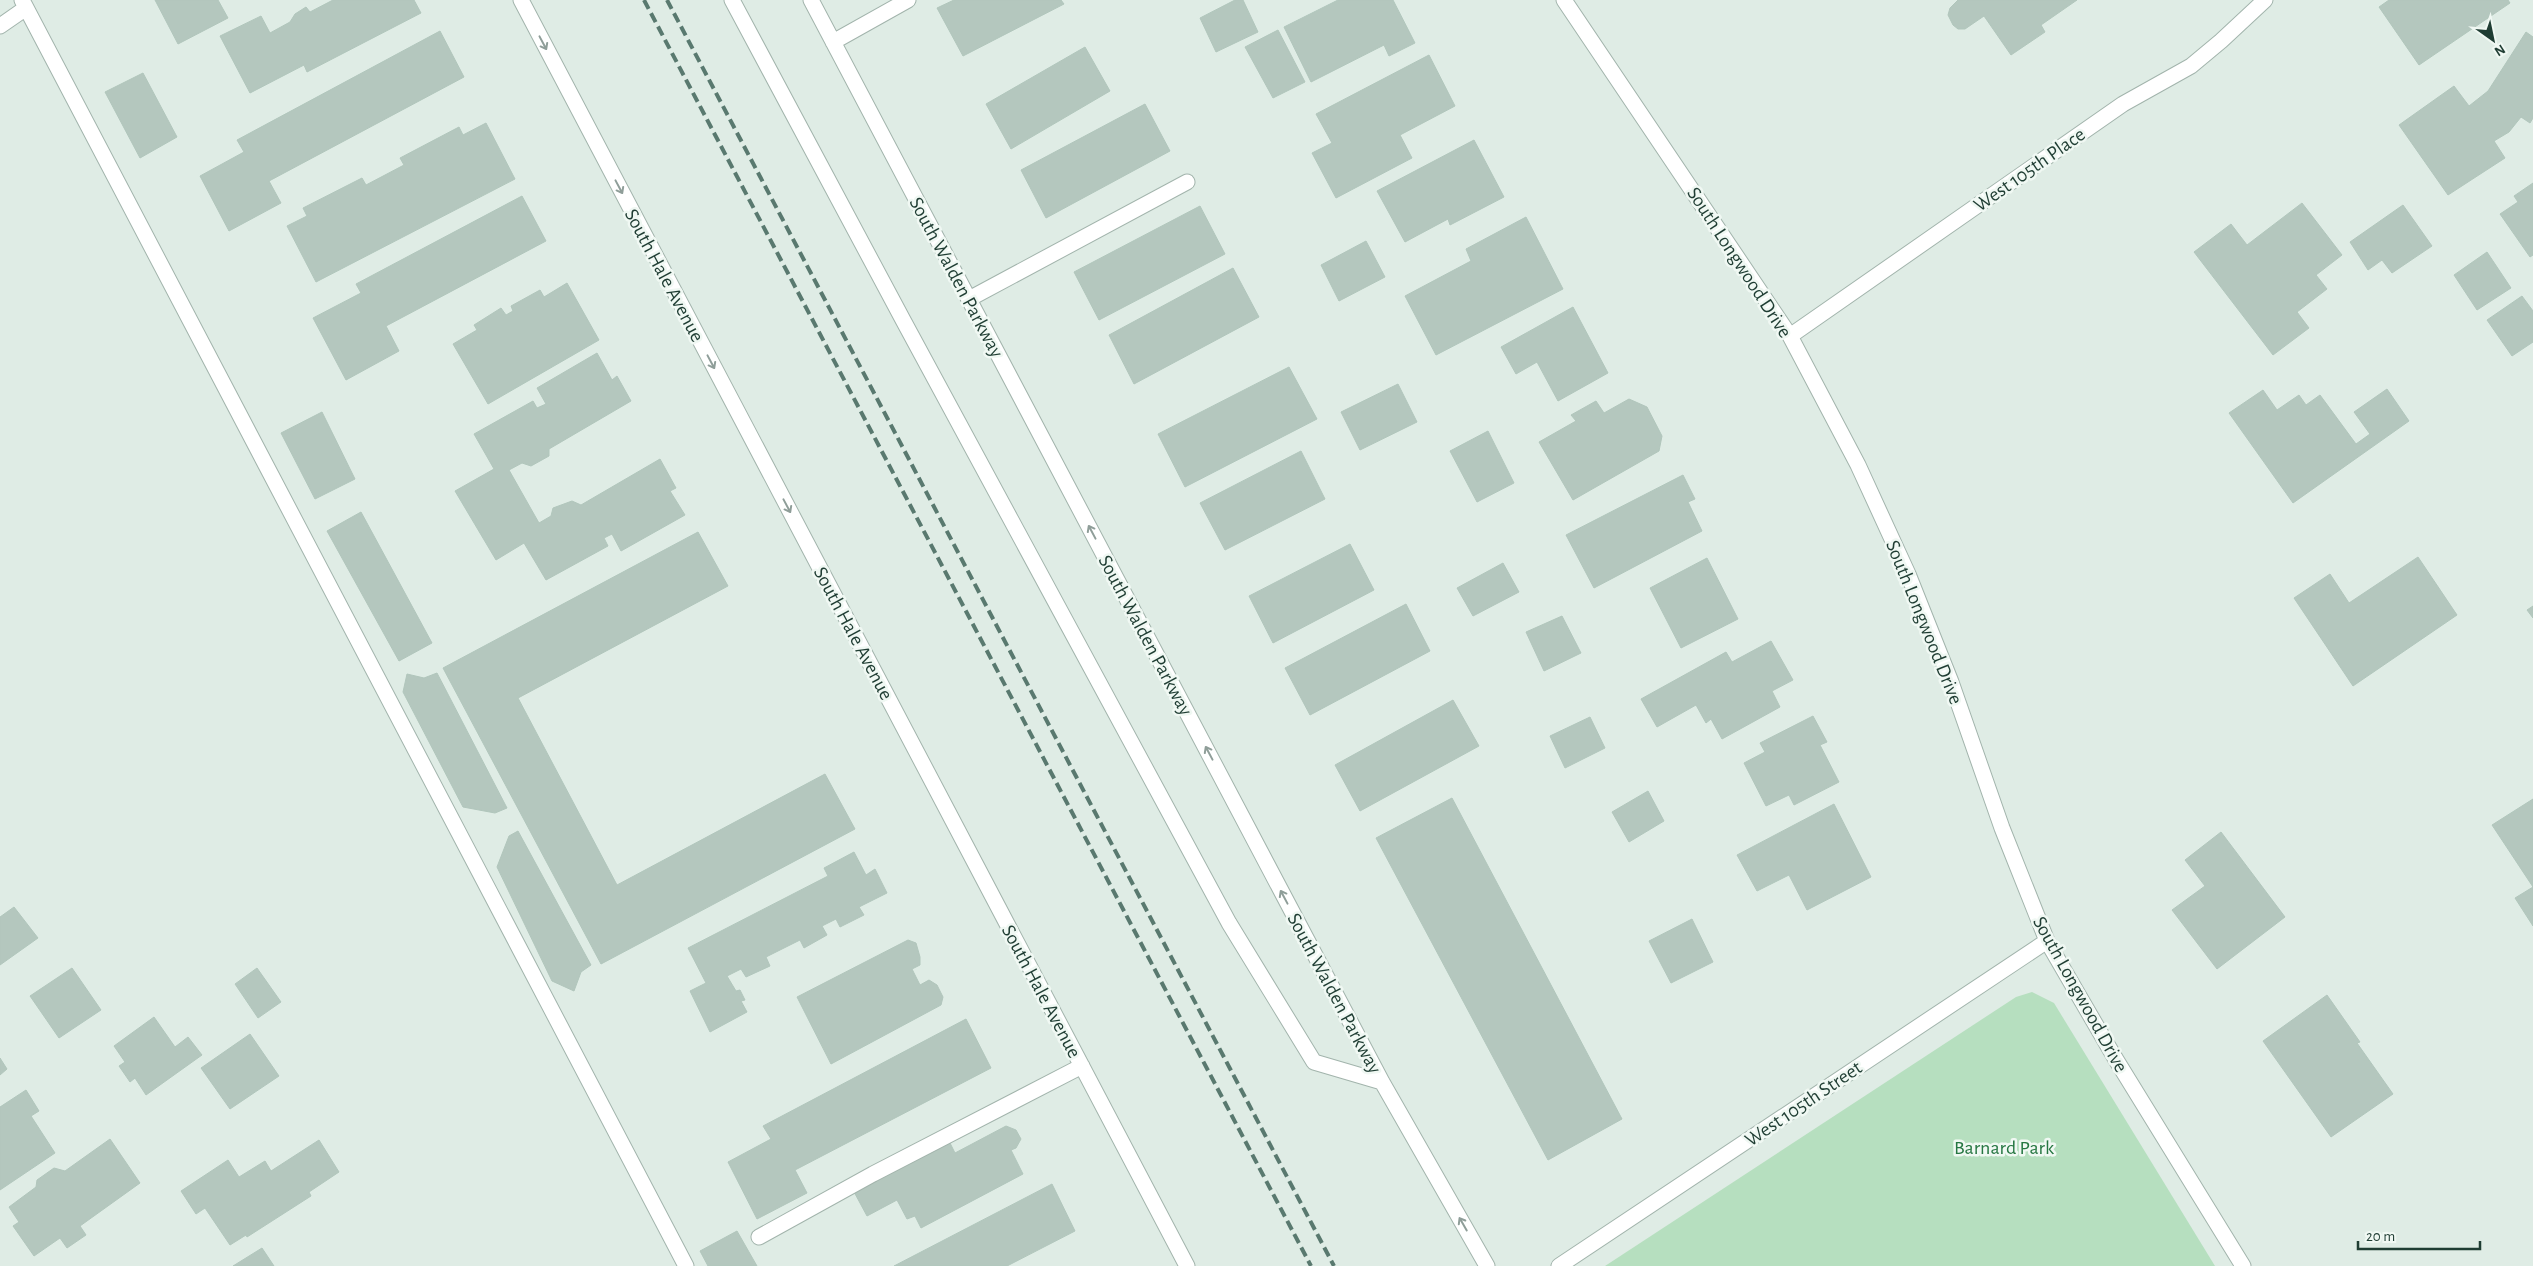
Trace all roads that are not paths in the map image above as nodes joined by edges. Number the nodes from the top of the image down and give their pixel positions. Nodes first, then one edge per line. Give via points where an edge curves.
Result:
1 (521, 0) edge
2 (732, 0) edge
3 (811, 0) edge
4 (908, 0) edge
5 (1564, 0) edge
6 (2265, 0) edge
7 (24, 4) edge
8 (0, 26) edge
9 (833, 42) junction
10 (1187, 182) dead end
11 (969, 299) junction
12 (1790, 336) junction
13 (2047, 941) junction
14 (1082, 1066) junction
15 (1382, 1082) junction
16 (759, 1237) dead end
17 (686, 1266) edge
18 (1187, 1266) edge
19 (1487, 1266) edge
20 (1560, 1266) edge
21 (2243, 1266) edge

1 -> 14 street, South Hale Avenue
2 - 15 street via 1228,923 1314,1062
3 - 9 street, South Walden Parkway
4 - 9 street
5 - 12 street, South Longwood Drive
6 - 12 street, West 105th Place via 2190,66 2123,104
7 - 8 street
7 - 17 street
9 - 11 street, South Walden Parkway
10 - 11 street
15 -> 11 street, South Walden Parkway
12 - 13 street, South Longwood Drive via 1858,465 1908,574
13 - 20 street, West 105th Street
13 - 21 street, South Longwood Drive
14 - 16 street via 915,1151
14 - 18 street, South Hale Avenue
19 -> 15 street, South Walden Parkway

